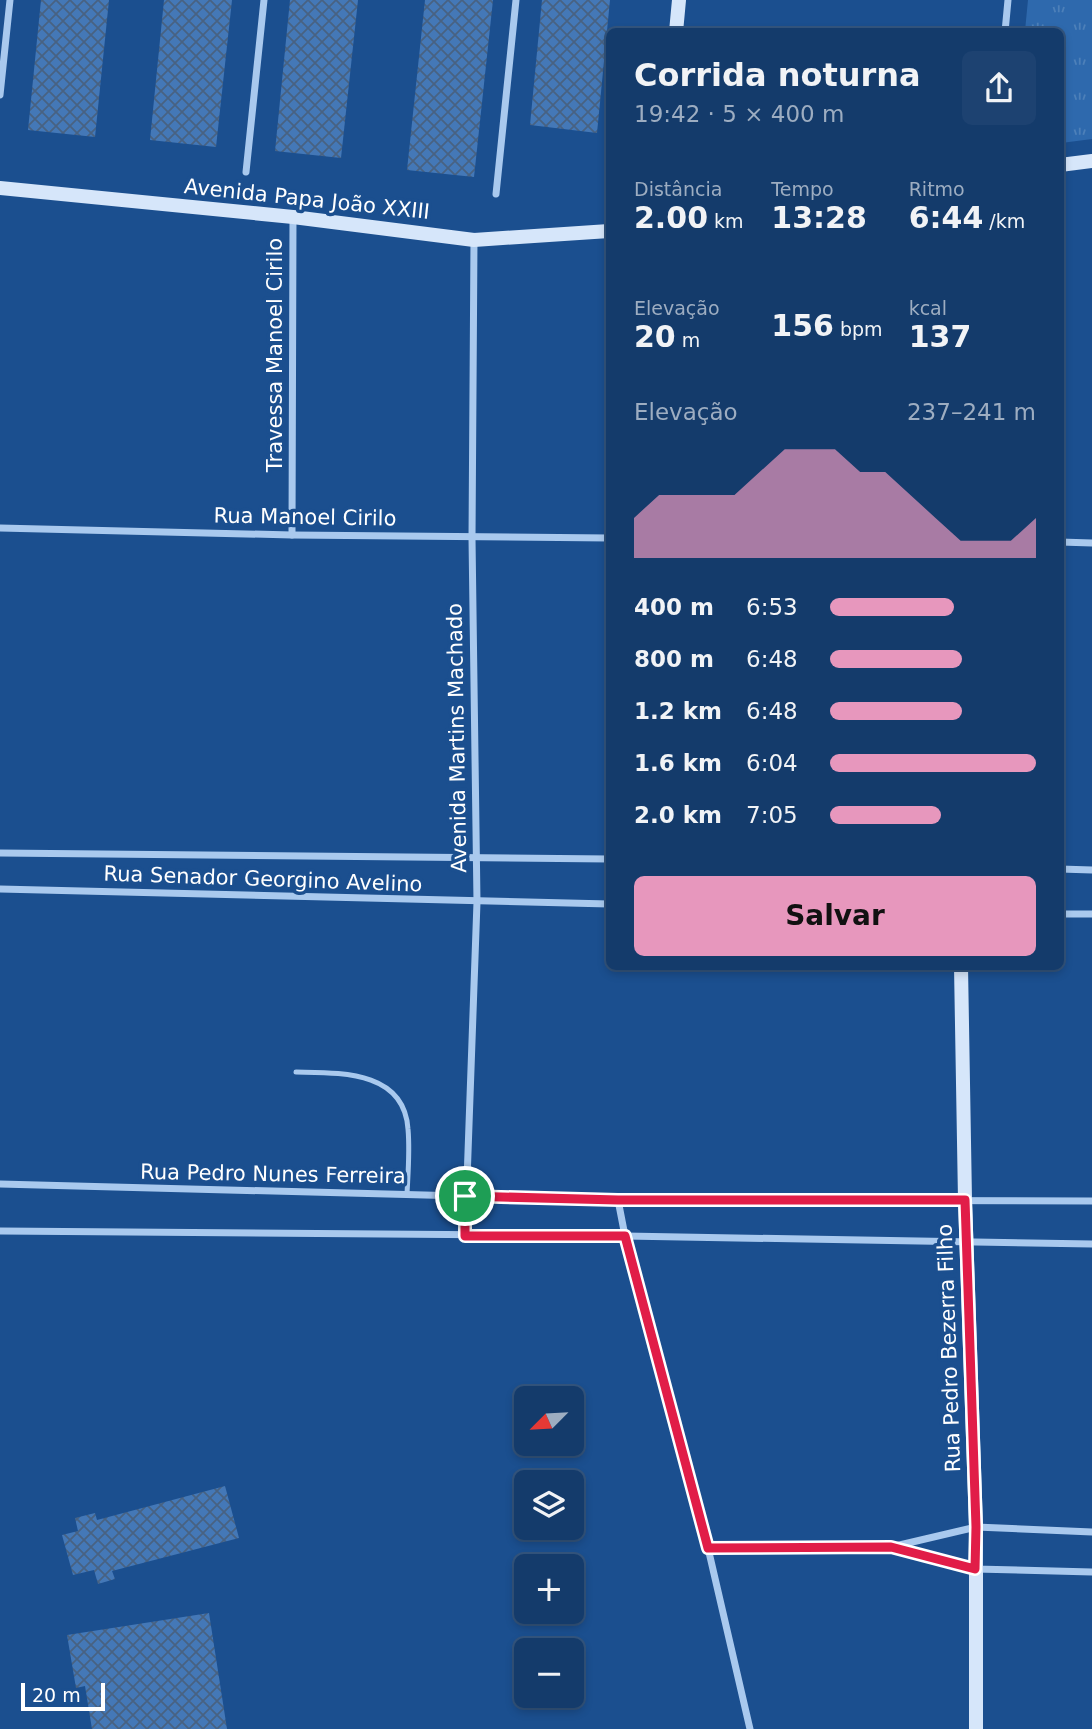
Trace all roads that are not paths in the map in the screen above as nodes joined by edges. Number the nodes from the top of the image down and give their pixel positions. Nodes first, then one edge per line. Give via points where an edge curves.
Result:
1 (9, 0) edge
2 (264, 0) edge
3 (516, 0) edge
4 (679, 0) edge
5 (1008, 0) edge
6 (676, 28) edge
7 (1005, 28) edge
8 (0, 95) edge
9 (1092, 161) edge
10 (1064, 164) edge
11 (246, 172) dead end
12 (0, 188) edge
13 (496, 194) dead end
14 (293, 217) junction
15 (606, 231) edge
16 (474, 240) junction
17 (0, 528) edge
18 (292, 535) junction
19 (472, 537) junction
20 (606, 538) edge
21 (1064, 542) edge
22 (1092, 543) edge
23 (0, 853) edge
24 (476, 857) junction
25 (606, 859) edge
26 (1064, 869) edge
27 (1092, 870) edge
28 (0, 889) edge
29 (477, 902) junction
30 (606, 904) edge
31 (1064, 914) edge
32 (1092, 914) edge
33 (961, 970) edge
34 (296, 1072) dead end
35 (0, 1184) edge
36 (408, 1194) junction
37 (465, 1196) junction
38 (618, 1200) junction
39 (965, 1200) junction
40 (1092, 1201) edge
41 (0, 1231) edge
42 (465, 1236) junction
43 (625, 1236) junction
44 (966, 1242) junction
45 (1092, 1244) edge
46 (976, 1527) junction
47 (1092, 1532) edge
48 (891, 1547) junction
49 (708, 1548) junction
50 (975, 1569) junction
51 (1092, 1572) edge
52 (750, 1729) edge
53 (976, 1729) edge

1 - 8 street
2 - 11 street
3 - 13 street
4 - 6 main road
5 - 7 street
9 - 10 main road
12 - 14 main road, Avenida Papa João XXIII
14 - 16 main road, Avenida Papa João XXIII
14 - 18 street, Travessa Manoel Cirilo
15 - 16 main road, Avenida Papa João XXIII
16 - 19 street, Avenida Martins Machado
17 - 18 street, Rua Manoel Cirilo
18 - 19 street, Rua Manoel Cirilo
19 - 20 street, Rua Manoel Cirilo
19 - 24 street, Avenida Martins Machado
21 - 22 street
23 - 24 street, Rua Senador Georgino Avelino
24 - 25 street, Rua Senador Georgino Avelino
24 - 29 street, Avenida Martins Machado
26 - 27 street
28 - 29 street, Rua Senador Georgino Avelino
29 - 30 street, Rua Senador Georgino Avelino
29 - 37 street, Avenida Martins Machado
31 - 32 street
33 - 39 main road, Rua Pedro Bezerra Filho
34 - 36 lane via 364,1077 394,1095 408,1127
35 - 36 street, Rua Pedro Nunes Ferreira
36 - 37 street, Rua Pedro Nunes Ferreira
37 - 38 street, Rua Pedro Nunes Ferreira
37 - 42 street, Avenida Martins Machado
38 - 39 street, Rua Pedro Nunes Ferreira
38 - 43 street
39 - 40 street, Rua Pedro Nunes Ferreira
39 - 44 main road, Rua Pedro Bezerra Filho
41 - 42 street
42 - 43 street
43 - 44 street
43 - 49 street
44 - 45 street
44 - 46 main road, Rua Pedro Bezerra Filho
46 - 47 street
46 - 48 street
46 - 50 main road, Rua Pedro Bezerra Filho
48 - 49 street
48 - 50 street
49 - 52 street
50 - 51 street
50 - 53 main road, Rua Pedro Bezerra Filho

